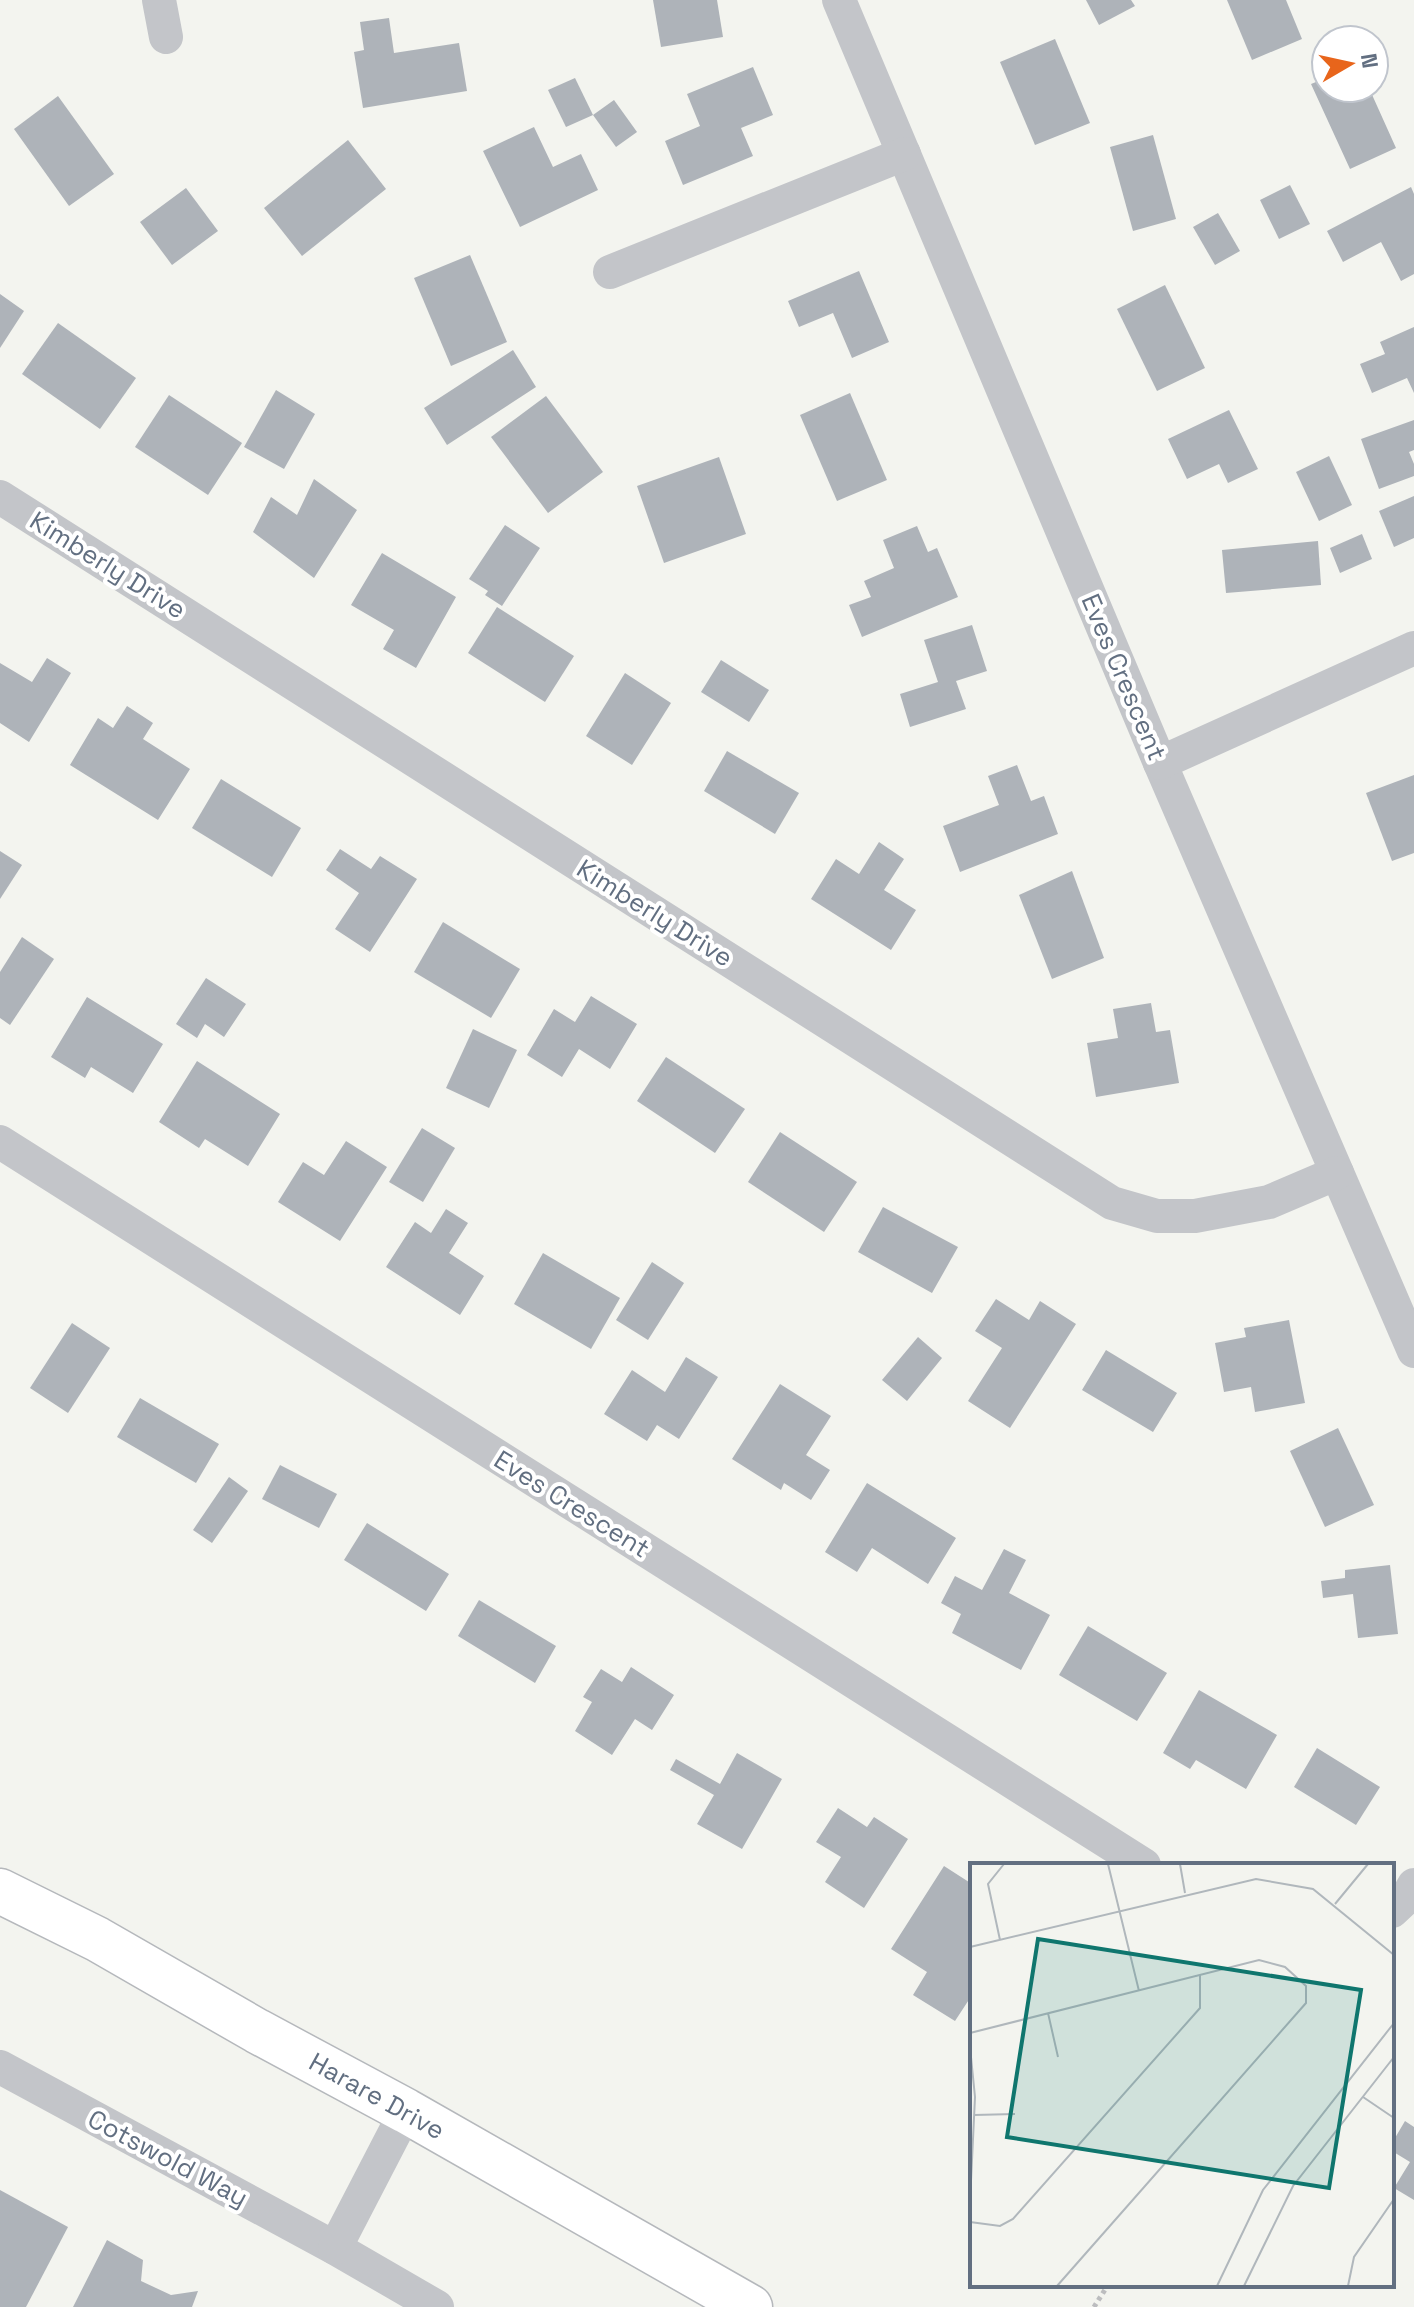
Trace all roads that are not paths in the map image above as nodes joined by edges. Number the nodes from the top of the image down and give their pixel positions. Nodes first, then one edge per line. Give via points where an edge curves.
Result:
1 (159, 0) edge
2 (839, 0) edge
3 (166, 37) dead end
4 (904, 154) junction
5 (610, 272) dead end
6 (0, 497) edge
7 (1414, 648) edge
8 (1160, 763) junction
9 (0, 1142) edge
10 (1337, 1173) junction
11 (1414, 1351) edge
12 (1141, 1863) edge
13 (1414, 1885) edge
14 (0, 1891) edge
15 (1394, 1909) edge
16 (0, 2067) edge
17 (406, 2111) junction
18 (335, 2248) junction
19 (437, 2307) edge
20 (750, 2307) edge

1 - 3 street
2 - 4 street, Eves Crescent
4 - 5 street
4 - 8 street, Eves Crescent
6 - 10 street, Kimberly Drive via 1112,1203 1157,1216 1195,1216 1269,1202
7 - 8 street
8 - 10 street, Eves Crescent
9 - 12 street, Eves Crescent
10 - 11 street, Eves Crescent
13 - 15 street
14 - 17 main road, Harare Drive via 97,1939
16 - 18 street, Cotswold Way
17 - 18 street
17 - 20 main road, Harare Drive
18 - 19 street, Cotswold Way

